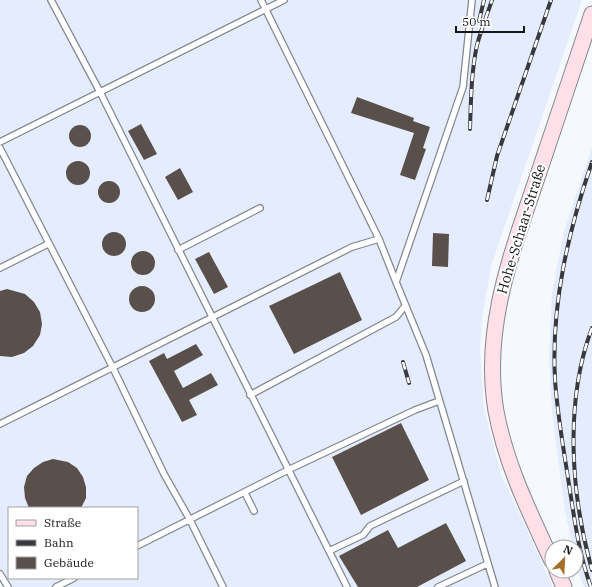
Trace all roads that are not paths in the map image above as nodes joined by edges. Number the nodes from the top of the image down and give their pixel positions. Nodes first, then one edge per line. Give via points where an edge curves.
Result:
1 (51, 0) edge
2 (261, 0) edge
3 (284, 0) edge
4 (472, 0) edge
5 (265, 9) junction
6 (592, 14) edge
7 (100, 92) junction
8 (0, 142) edge
9 (0, 148) edge
10 (260, 208) dead end
11 (379, 239) junction
12 (48, 244) junction
13 (178, 250) junction
14 (0, 268) edge
15 (396, 282) junction
16 (406, 306) junction
17 (212, 317) junction
18 (113, 368) junction
19 (250, 395) junction
20 (439, 402) junction
21 (0, 424) edge
22 (288, 470) junction
23 (464, 481) junction
24 (245, 493) junction
25 (254, 511) dead end
26 (190, 520) junction
27 (544, 544) edge
28 (138, 546) edge
29 (329, 551) junction
30 (487, 564) junction
31 (0, 574) edge
32 (72, 579) edge
33 (8, 587) edge
34 (56, 587) edge
35 (224, 587) edge
36 (347, 587) edge
37 (438, 587) edge
38 (495, 587) edge

1 - 7 lane
2 - 5 lane
3 - 5 lane
4 - 15 lane via 463,87
5 - 7 lane
5 - 11 lane
6 - 27 main road, Hohe-Schaar-Straße via 511,253 494,332 494,393 504,444 515,481
7 - 8 lane
7 - 13 lane
9 - 12 lane
10 - 13 lane
11 - 15 lane
11 - 17 lane via 352,247
12 - 14 lane
12 - 18 lane
13 - 17 lane
15 - 16 lane
16 - 19 lane via 396,317
16 - 20 lane via 426,355
17 - 18 lane
17 - 19 lane
18 - 21 lane
18 - 26 lane via 164,474
19 - 22 lane
20 - 22 lane via 415,410
20 - 23 lane
22 - 24 lane
22 - 29 lane
23 - 29 lane via 370,526 363,535
23 - 30 lane
24 - 25 lane
24 - 26 lane
26 - 28 lane
26 - 35 lane
29 - 36 lane
30 - 37 lane
30 - 38 lane
31 - 33 lane
32 - 34 lane

